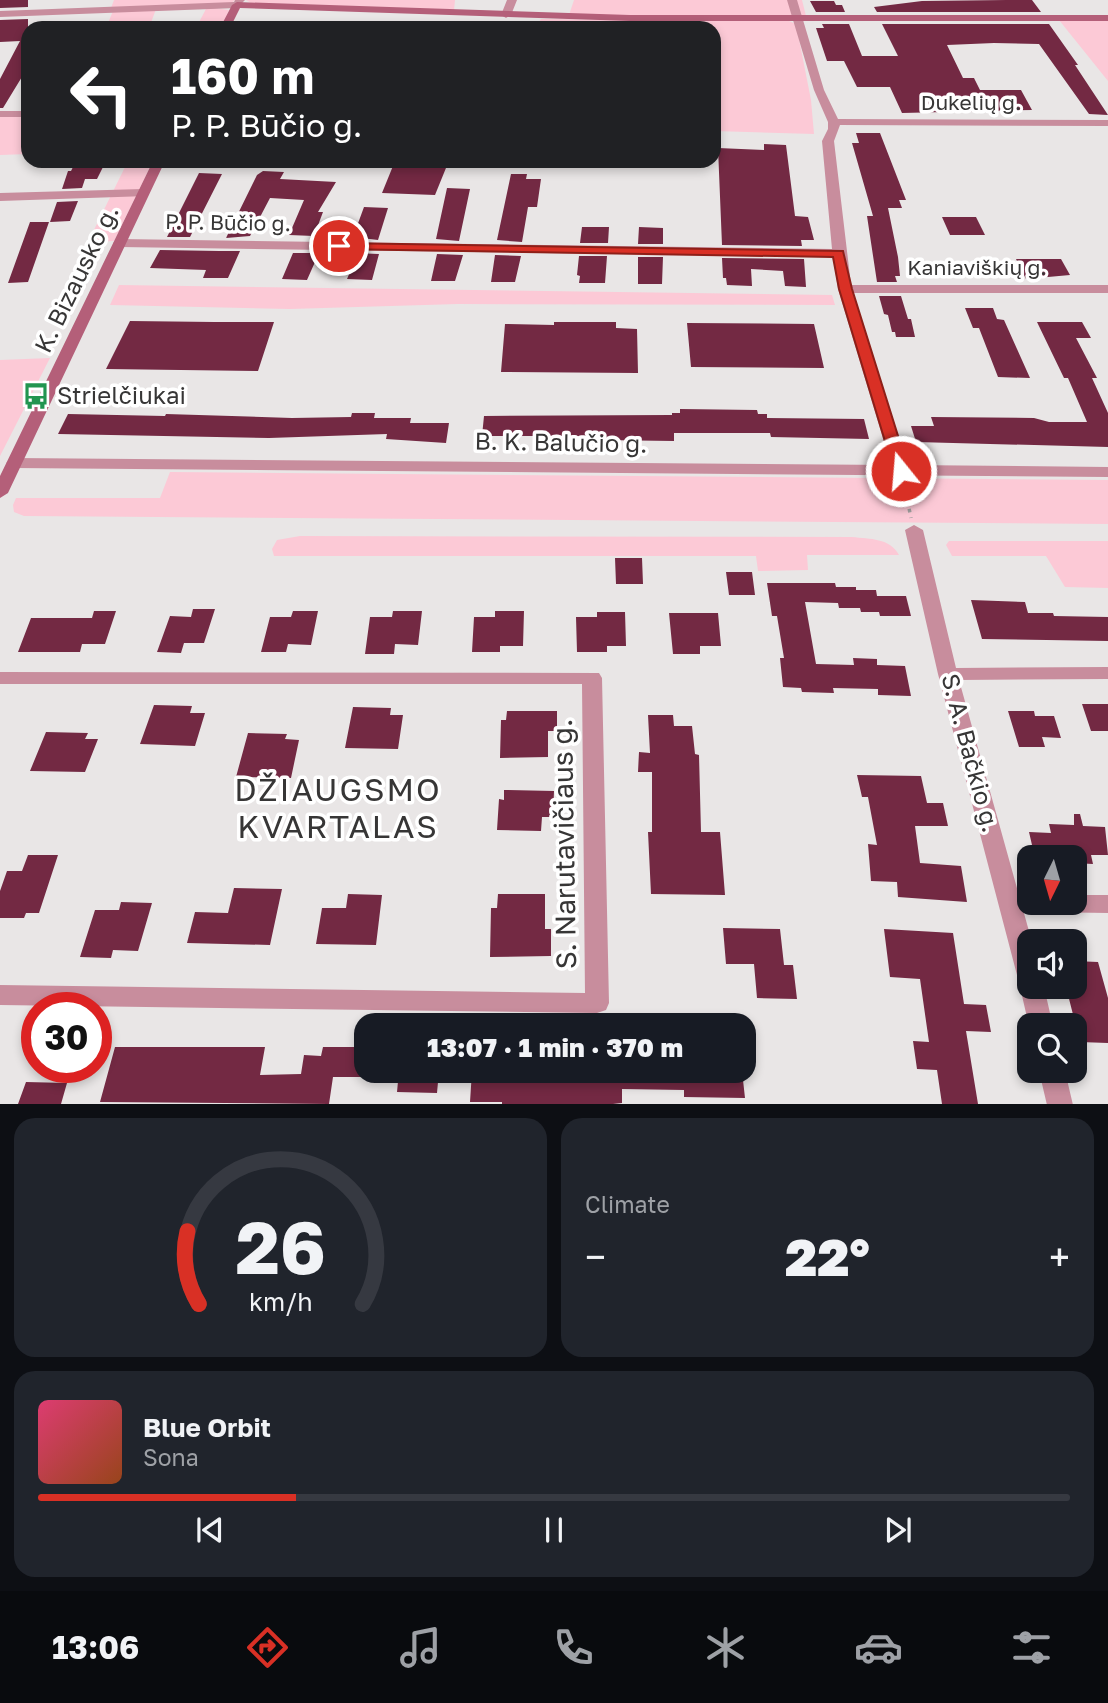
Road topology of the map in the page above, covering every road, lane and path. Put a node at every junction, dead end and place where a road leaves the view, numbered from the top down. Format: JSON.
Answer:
{"nodes":[{"id":1,"x":512,"y":0,"type":"edge"},
{"id":2,"x":792,"y":0,"type":"edge"},
{"id":3,"x":239,"y":3,"type":"edge"},
{"id":4,"x":0,"y":14,"type":"edge"},
{"id":5,"x":506,"y":15,"type":"junction"},
{"id":6,"x":799,"y":18,"type":"junction"},
{"id":7,"x":1108,"y":18,"type":"edge"},
{"id":8,"x":229,"y":21,"type":"edge"},
{"id":9,"x":0,"y":114,"type":"edge"},
{"id":10,"x":21,"y":114,"type":"edge"},
{"id":11,"x":834,"y":121,"type":"junction"},
{"id":12,"x":1108,"y":123,"type":"edge"},
{"id":13,"x":156,"y":168,"type":"edge"},
{"id":14,"x":143,"y":193,"type":"junction"},
{"id":15,"x":0,"y":197,"type":"edge"},
{"id":16,"x":120,"y":243,"type":"junction"},
{"id":17,"x":839,"y":253,"type":"junction"},
{"id":18,"x":845,"y":289,"type":"junction"},
{"id":19,"x":1108,"y":289,"type":"edge"},
{"id":20,"x":14,"y":463,"type":"junction"},
{"id":21,"x":901,"y":471,"type":"junction"},
{"id":22,"x":1108,"y":472,"type":"edge"},
{"id":23,"x":0,"y":493,"type":"edge"},
{"id":24,"x":914,"y":530,"type":"joint"},
{"id":25,"x":1108,"y":673,"type":"edge"},
{"id":26,"x":948,"y":674,"type":"junction"},
{"id":27,"x":0,"y":678,"type":"edge"},
{"id":28,"x":1017,"y":893,"type":"edge"},
{"id":29,"x":1087,"y":904,"type":"edge"},
{"id":30,"x":1108,"y":904,"type":"edge"},
{"id":31,"x":0,"y":995,"type":"edge"},
{"id":32,"x":1055,"y":1083,"type":"edge"},
{"id":33,"x":1060,"y":1104,"type":"edge"}],
"edges":[{"from":1,"to":5,"type":"street"},
{"from":2,"to":6,"type":"street"},
{"from":3,"to":4,"type":"street"},
{"from":3,"to":5,"type":"street"},
{"from":3,"to":8,"type":"street"},
{"from":5,"to":6,"type":"street"},
{"from":6,"to":7,"type":"street"},
{"from":6,"to":11,"type":"street"},
{"from":9,"to":10,"type":"street"},
{"from":11,"to":12,"type":"street","name":"Dukelių g."},
{"from":11,"to":17,"type":"street"},
{"from":13,"to":14,"type":"street","name":"K. Bizausko g."},
{"from":14,"to":15,"type":"street"},
{"from":14,"to":16,"type":"street","name":"K. Bizausko g."},
{"from":16,"to":17,"type":"street","name":"P. P. Būčio g."},
{"from":16,"to":20,"type":"street","name":"K. Bizausko g."},
{"from":17,"to":18,"type":"street"},
{"from":18,"to":19,"type":"street","name":"Kaniaviškių g."},
{"from":18,"to":21,"type":"street"},
{"from":20,"to":21,"type":"street","name":"B. K. Balučio g."},
{"from":20,"to":23,"type":"street","name":"K. Bizausko g."},
{"from":21,"to":22,"type":"street","name":"B. K. Balučio g."},
{"from":21,"to":24,"type":"path"},
{"from":24,"to":26,"type":"street","name":"S. A. Bačkio g."},
{"from":25,"to":26,"type":"street"},
{"from":26,"to":28,"type":"street","name":"S. A. Bačkio g."},
{"from":27,"to":31,"type":"street","name":"S. Narutavičiaus g."},
{"from":29,"to":30,"type":"street"},
{"from":32,"to":33,"type":"street"}]}
